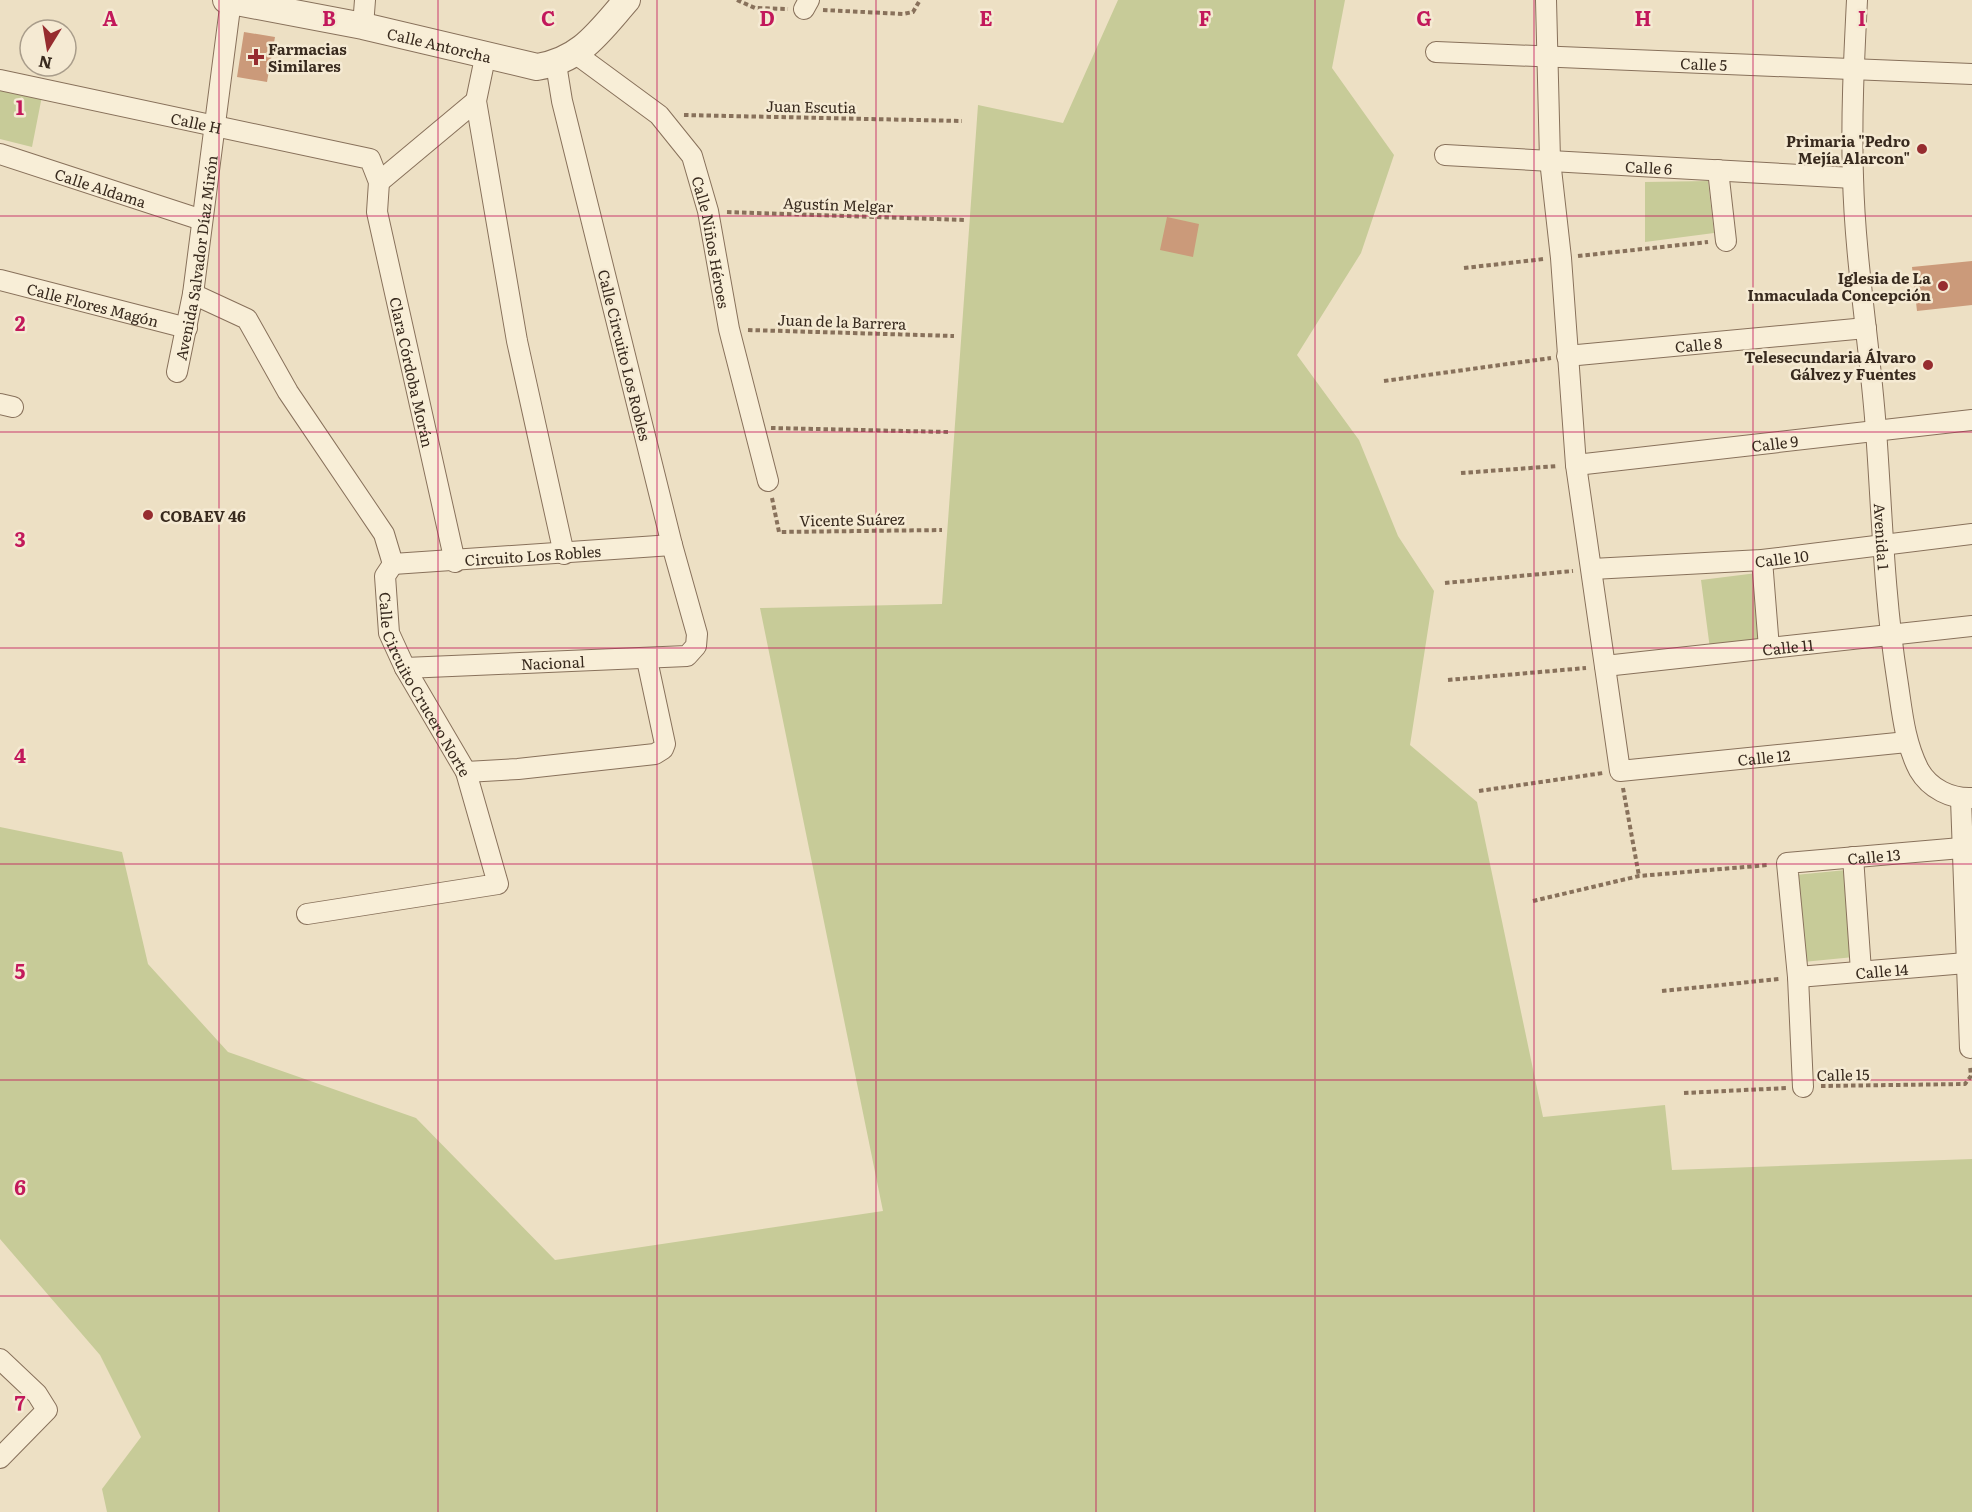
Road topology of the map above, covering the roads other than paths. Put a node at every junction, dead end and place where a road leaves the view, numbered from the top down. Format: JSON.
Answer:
{"nodes":[{"id":1,"x":229,"y":0,"type":"edge"},
{"id":2,"x":365,"y":0,"type":"edge"},
{"id":3,"x":627,"y":0,"type":"edge"},
{"id":4,"x":1546,"y":0,"type":"edge"},
{"id":5,"x":1857,"y":0,"type":"edge"},
{"id":6,"x":363,"y":26,"type":"junction"},
{"id":7,"x":1436,"y":52,"type":"dead end"},
{"id":8,"x":486,"y":53,"type":"junction"},
{"id":9,"x":1547,"y":57,"type":"junction"},
{"id":10,"x":566,"y":59,"type":"junction"},
{"id":11,"x":1853,"y":70,"type":"junction"},
{"id":12,"x":1972,"y":74,"type":"edge"},
{"id":13,"x":0,"y":80,"type":"edge"},
{"id":14,"x":476,"y":101,"type":"junction"},
{"id":15,"x":214,"y":127,"type":"junction"},
{"id":16,"x":0,"y":154,"type":"edge"},
{"id":17,"x":1445,"y":155,"type":"dead end"},
{"id":18,"x":1550,"y":160,"type":"junction"},
{"id":19,"x":1719,"y":170,"type":"junction"},
{"id":20,"x":1853,"y":178,"type":"junction"},
{"id":21,"x":379,"y":182,"type":"junction"},
{"id":22,"x":202,"y":220,"type":"junction"},
{"id":23,"x":1726,"y":241,"type":"road end"},
{"id":24,"x":0,"y":280,"type":"edge"},
{"id":25,"x":193,"y":294,"type":"junction"},
{"id":26,"x":187,"y":328,"type":"junction"},
{"id":27,"x":1866,"y":328,"type":"junction"},
{"id":28,"x":1567,"y":356,"type":"junction"},
{"id":29,"x":177,"y":372,"type":"dead end"},
{"id":30,"x":1972,"y":420,"type":"edge"},
{"id":31,"x":1876,"y":430,"type":"junction"},
{"id":32,"x":1576,"y":465,"type":"junction"},
{"id":33,"x":768,"y":481,"type":"road end"},
{"id":34,"x":1972,"y":534,"type":"edge"},
{"id":35,"x":672,"y":545,"type":"junction"},
{"id":36,"x":1882,"y":545,"type":"junction"},
{"id":37,"x":564,"y":554,"type":"junction"},
{"id":38,"x":1762,"y":560,"type":"junction"},
{"id":39,"x":455,"y":562,"type":"junction"},
{"id":40,"x":393,"y":564,"type":"junction"},
{"id":41,"x":1592,"y":569,"type":"junction"},
{"id":42,"x":1972,"y":626,"type":"edge"},
{"id":43,"x":1890,"y":635,"type":"junction"},
{"id":44,"x":696,"y":646,"type":"joint"},
{"id":45,"x":1769,"y":648,"type":"junction"},
{"id":46,"x":647,"y":660,"type":"junction"},
{"id":47,"x":1605,"y":666,"type":"junction"},
{"id":48,"x":405,"y":668,"type":"junction"},
{"id":49,"x":1907,"y":742,"type":"junction"},
{"id":50,"x":466,"y":772,"type":"junction"},
{"id":51,"x":1966,"y":799,"type":"edge"},
{"id":52,"x":1961,"y":848,"type":"junction"},
{"id":53,"x":1853,"y":857,"type":"junction"},
{"id":54,"x":307,"y":914,"type":"dead end"},
{"id":55,"x":1966,"y":963,"type":"junction"},
{"id":56,"x":1861,"y":971,"type":"junction"},
{"id":57,"x":1798,"y":977,"type":"junction"},
{"id":58,"x":1970,"y":1048,"type":"road end"},
{"id":59,"x":1803,"y":1087,"type":"road end"},
{"id":60,"x":0,"y":1359,"type":"edge"},
{"id":61,"x":0,"y":1458,"type":"edge"}],
"edges":[{"from":1,"to":6,"type":"street","name":"Calle Antorcha"},
{"from":1,"to":15,"type":"street","name":"Avenida Salvador Díaz Mirón"},
{"from":2,"to":6,"type":"street"},
{"from":3,"to":10,"type":"street"},
{"from":4,"to":9,"type":"street"},
{"from":5,"to":11,"type":"street","name":"Avenida 1"},
{"from":6,"to":8,"type":"street","name":"Calle Antorcha"},
{"from":7,"to":9,"type":"street","name":"Calle 5"},
{"from":8,"to":10,"type":"street","name":"Calle Antorcha"},
{"from":8,"to":14,"type":"street"},
{"from":9,"to":11,"type":"street","name":"Calle 5"},
{"from":9,"to":18,"type":"street"},
{"from":10,"to":33,"type":"street","name":"Calle Niños Héroes"},
{"from":10,"to":35,"type":"street","name":"Calle Circuito Los Robles"},
{"from":11,"to":12,"type":"street","name":"Calle 5"},
{"from":11,"to":20,"type":"street","name":"Avenida 1"},
{"from":13,"to":15,"type":"street","name":"Calle H"},
{"from":14,"to":21,"type":"street"},
{"from":14,"to":37,"type":"street"},
{"from":15,"to":21,"type":"street","name":"Calle H"},
{"from":15,"to":22,"type":"street","name":"Avenida Salvador Díaz Mirón"},
{"from":16,"to":22,"type":"street","name":"Calle Aldama"},
{"from":17,"to":18,"type":"street","name":"Calle 6"},
{"from":18,"to":19,"type":"street","name":"Calle 6"},
{"from":18,"to":28,"type":"street"},
{"from":19,"to":20,"type":"street","name":"Calle 6"},
{"from":19,"to":23,"type":"street"},
{"from":20,"to":27,"type":"street","name":"Avenida 1"},
{"from":21,"to":39,"type":"street","name":"Clara Córdoba Morán"},
{"from":22,"to":25,"type":"street","name":"Avenida Salvador Díaz Mirón"},
{"from":24,"to":26,"type":"street","name":"Calle Flores Magón"},
{"from":25,"to":26,"type":"street","name":"Avenida Salvador Díaz Mirón"},
{"from":25,"to":40,"type":"street","name":"Calle Circuito Crucero Norte"},
{"from":26,"to":29,"type":"street","name":"Avenida Salvador Díaz Mirón"},
{"from":27,"to":28,"type":"street","name":"Calle 8"},
{"from":27,"to":31,"type":"street","name":"Avenida 1"},
{"from":28,"to":32,"type":"street"},
{"from":30,"to":31,"type":"street","name":"Calle 9"},
{"from":31,"to":32,"type":"street","name":"Calle 9"},
{"from":31,"to":36,"type":"street","name":"Avenida 1"},
{"from":32,"to":41,"type":"street"},
{"from":34,"to":36,"type":"street","name":"Calle 10"},
{"from":35,"to":37,"type":"street","name":"Circuito Los Robles"},
{"from":35,"to":44,"type":"street","name":"Calle Circuito Los Robles"},
{"from":36,"to":38,"type":"street","name":"Calle 10"},
{"from":36,"to":43,"type":"street","name":"Avenida 1"},
{"from":37,"to":39,"type":"street","name":"Circuito Los Robles"},
{"from":38,"to":41,"type":"street","name":"Calle 10"},
{"from":38,"to":45,"type":"street"},
{"from":39,"to":40,"type":"street","name":"Circuito Los Robles"},
{"from":40,"to":48,"type":"street","name":"Calle Circuito Crucero Norte"},
{"from":41,"to":47,"type":"street"},
{"from":42,"to":43,"type":"street","name":"Calle 11"},
{"from":43,"to":45,"type":"street","name":"Calle 11"},
{"from":43,"to":49,"type":"street","name":"Avenida 1"},
{"from":44,"to":46,"type":"street","name":"Nacional"},
{"from":45,"to":47,"type":"street","name":"Calle 11"},
{"from":46,"to":48,"type":"street","name":"Nacional"},
{"from":46,"to":50,"type":"street","name":"Calle Circuito Crucero Norte"},
{"from":47,"to":49,"type":"street","name":"Calle 12"},
{"from":48,"to":50,"type":"street","name":"Calle Circuito Crucero Norte"},
{"from":49,"to":51,"type":"street","name":"Avenida 1"},
{"from":50,"to":54,"type":"street"},
{"from":51,"to":52,"type":"street","name":"Avenida 1"},
{"from":52,"to":53,"type":"street","name":"Calle 13"},
{"from":52,"to":55,"type":"street","name":"Avenida 1"},
{"from":53,"to":56,"type":"street"},
{"from":53,"to":57,"type":"street","name":"Calle 13"},
{"from":55,"to":56,"type":"street","name":"Calle 14"},
{"from":55,"to":58,"type":"street","name":"Avenida 1"},
{"from":56,"to":57,"type":"street","name":"Calle 14"},
{"from":57,"to":59,"type":"street"},
{"from":60,"to":61,"type":"street"}]}
